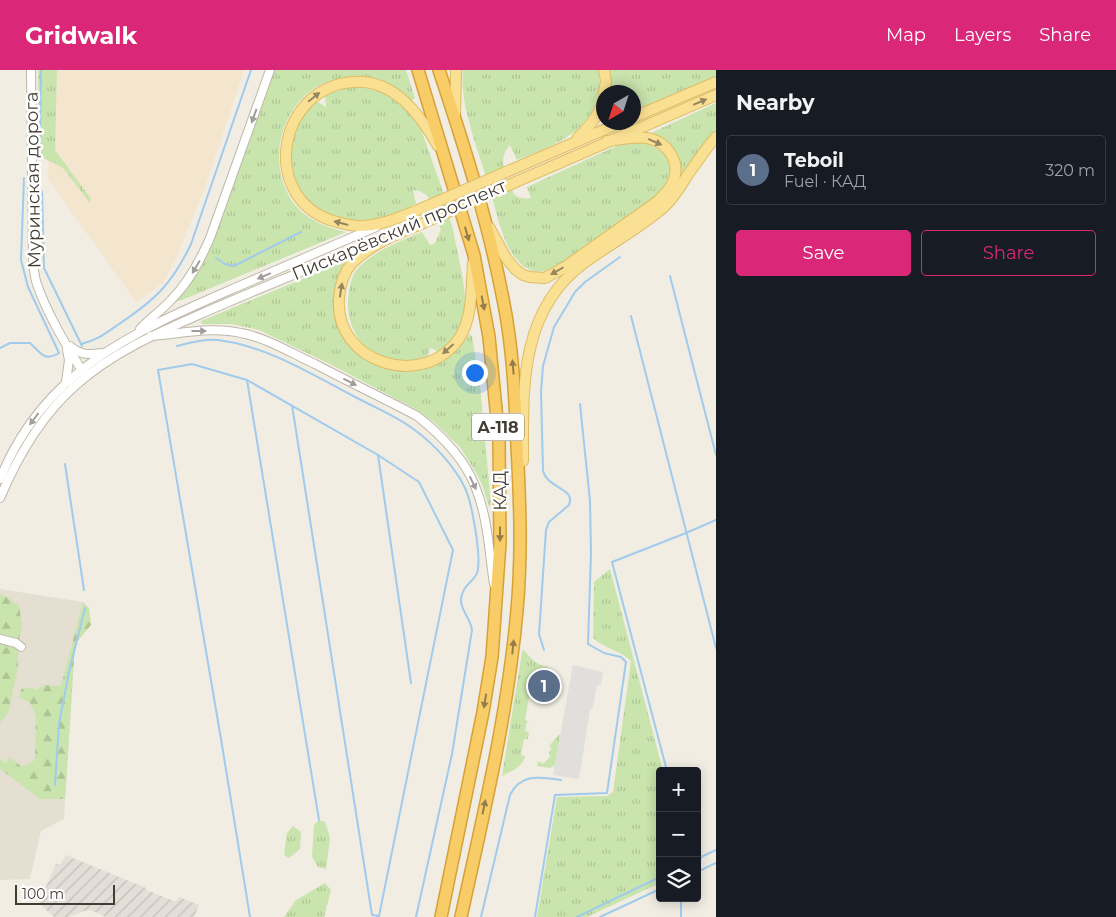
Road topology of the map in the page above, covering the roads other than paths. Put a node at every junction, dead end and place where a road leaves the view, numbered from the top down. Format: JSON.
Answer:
{"nodes":[{"id":1,"x":31,"y":70,"type":"edge"},
{"id":2,"x":270,"y":70,"type":"edge"},
{"id":3,"x":418,"y":70,"type":"edge"},
{"id":4,"x":439,"y":70,"type":"edge"},
{"id":5,"x":456,"y":70,"type":"edge"},
{"id":6,"x":604,"y":70,"type":"edge"},
{"id":7,"x":716,"y":82,"type":"edge"},
{"id":8,"x":605,"y":85,"type":"edge"},
{"id":9,"x":716,"y":95,"type":"edge"},
{"id":10,"x":641,"y":114,"type":"edge"},
{"id":11,"x":596,"y":117,"type":"edge"},
{"id":12,"x":456,"y":120,"type":"junction"},
{"id":13,"x":604,"y":130,"type":"edge"},
{"id":14,"x":716,"y":137,"type":"edge"},
{"id":15,"x":607,"y":142,"type":"junction"},
{"id":16,"x":556,"y":151,"type":"junction"},
{"id":17,"x":442,"y":154,"type":"junction"},
{"id":18,"x":389,"y":221,"type":"junction"},
{"id":19,"x":486,"y":221,"type":"junction"},
{"id":20,"x":382,"y":241,"type":"junction"},
{"id":21,"x":474,"y":255,"type":"junction"},
{"id":22,"x":134,"y":335,"type":"junction"},
{"id":23,"x":151,"y":336,"type":"junction"},
{"id":24,"x":66,"y":342,"type":"junction"},
{"id":25,"x":105,"y":352,"type":"junction"},
{"id":26,"x":81,"y":369,"type":"junction"},
{"id":27,"x":87,"y":376,"type":"junction"},
{"id":28,"x":66,"y":382,"type":"junction"},
{"id":29,"x":0,"y":479,"type":"edge"},
{"id":30,"x":0,"y":498,"type":"edge"},
{"id":31,"x":520,"y":503,"type":"junction"},
{"id":32,"x":496,"y":600,"type":"junction"},
{"id":33,"x":0,"y":639,"type":"edge"},
{"id":34,"x":21,"y":647,"type":"dead end"},
{"id":35,"x":441,"y":917,"type":"edge"},
{"id":36,"x":461,"y":917,"type":"edge"}],
"edges":[{"from":1,"to":24,"type":"street","name":"Муринская дорога"},
{"from":2,"to":22,"type":"street","one_way":true},
{"from":3,"to":17,"type":"highway","name":"КАД","number":"А-118"},
{"from":4,"to":12,"type":"highway","name":"КАД","number":"А-118"},
{"from":5,"to":12,"type":"main road"},
{"from":6,"to":8,"type":"main road"},
{"from":7,"to":10,"type":"main road"},
{"from":15,"to":9,"type":"main road","name":"Пискарёвский проспект","one_way":true},
{"from":11,"to":16,"type":"main road"},
{"from":12,"to":19,"type":"highway","name":"КАД","number":"А-118"},
{"from":13,"to":16,"type":"main road","name":"Пискарёвский проспект"},
{"from":14,"to":31,"type":"main road"},
{"from":15,"to":19,"type":"main road","one_way":true},
{"from":15,"to":20,"type":"main road","name":"Пискарёвский проспект","bridge":true},
{"from":16,"to":18,"type":"main road","name":"Пискарёвский проспект","bridge":true},
{"from":18,"to":17,"type":"main road","one_way":true},
{"from":17,"to":21,"type":"highway","name":"КАД","number":"А-118","one_way":true},
{"from":18,"to":22,"type":"street","name":"Пискарёвский проспект","one_way":true},
{"from":31,"to":19,"type":"highway","name":"КАД","number":"А-118","one_way":true},
{"from":21,"to":20,"type":"main road","one_way":true},
{"from":20,"to":23,"type":"street","name":"Пискарёвский проспект"},
{"from":21,"to":32,"type":"highway","name":"КАД","number":"А-118","one_way":true},
{"from":22,"to":25,"type":"street","name":"Пискарёвский проспект"},
{"from":23,"to":27,"type":"street","name":"Пискарёвский проспект"},
{"from":23,"to":32,"type":"street","one_way":true},
{"from":24,"to":25,"type":"street"},
{"from":24,"to":26,"type":"street","name":"Муринская дорога"},
{"from":24,"to":28,"type":"street"},
{"from":25,"to":26,"type":"street","name":"Пискарёвский проспект"},
{"from":26,"to":27,"type":"street","name":"Муринская дорога"},
{"from":26,"to":28,"type":"street"},
{"from":27,"to":30,"type":"street"},
{"from":28,"to":29,"type":"street","one_way":true},
{"from":36,"to":31,"type":"highway","name":"КАД","number":"А-118","one_way":true},
{"from":32,"to":35,"type":"highway","name":"КАД","number":"А-118","one_way":true},
{"from":33,"to":34,"type":"street"}]}
